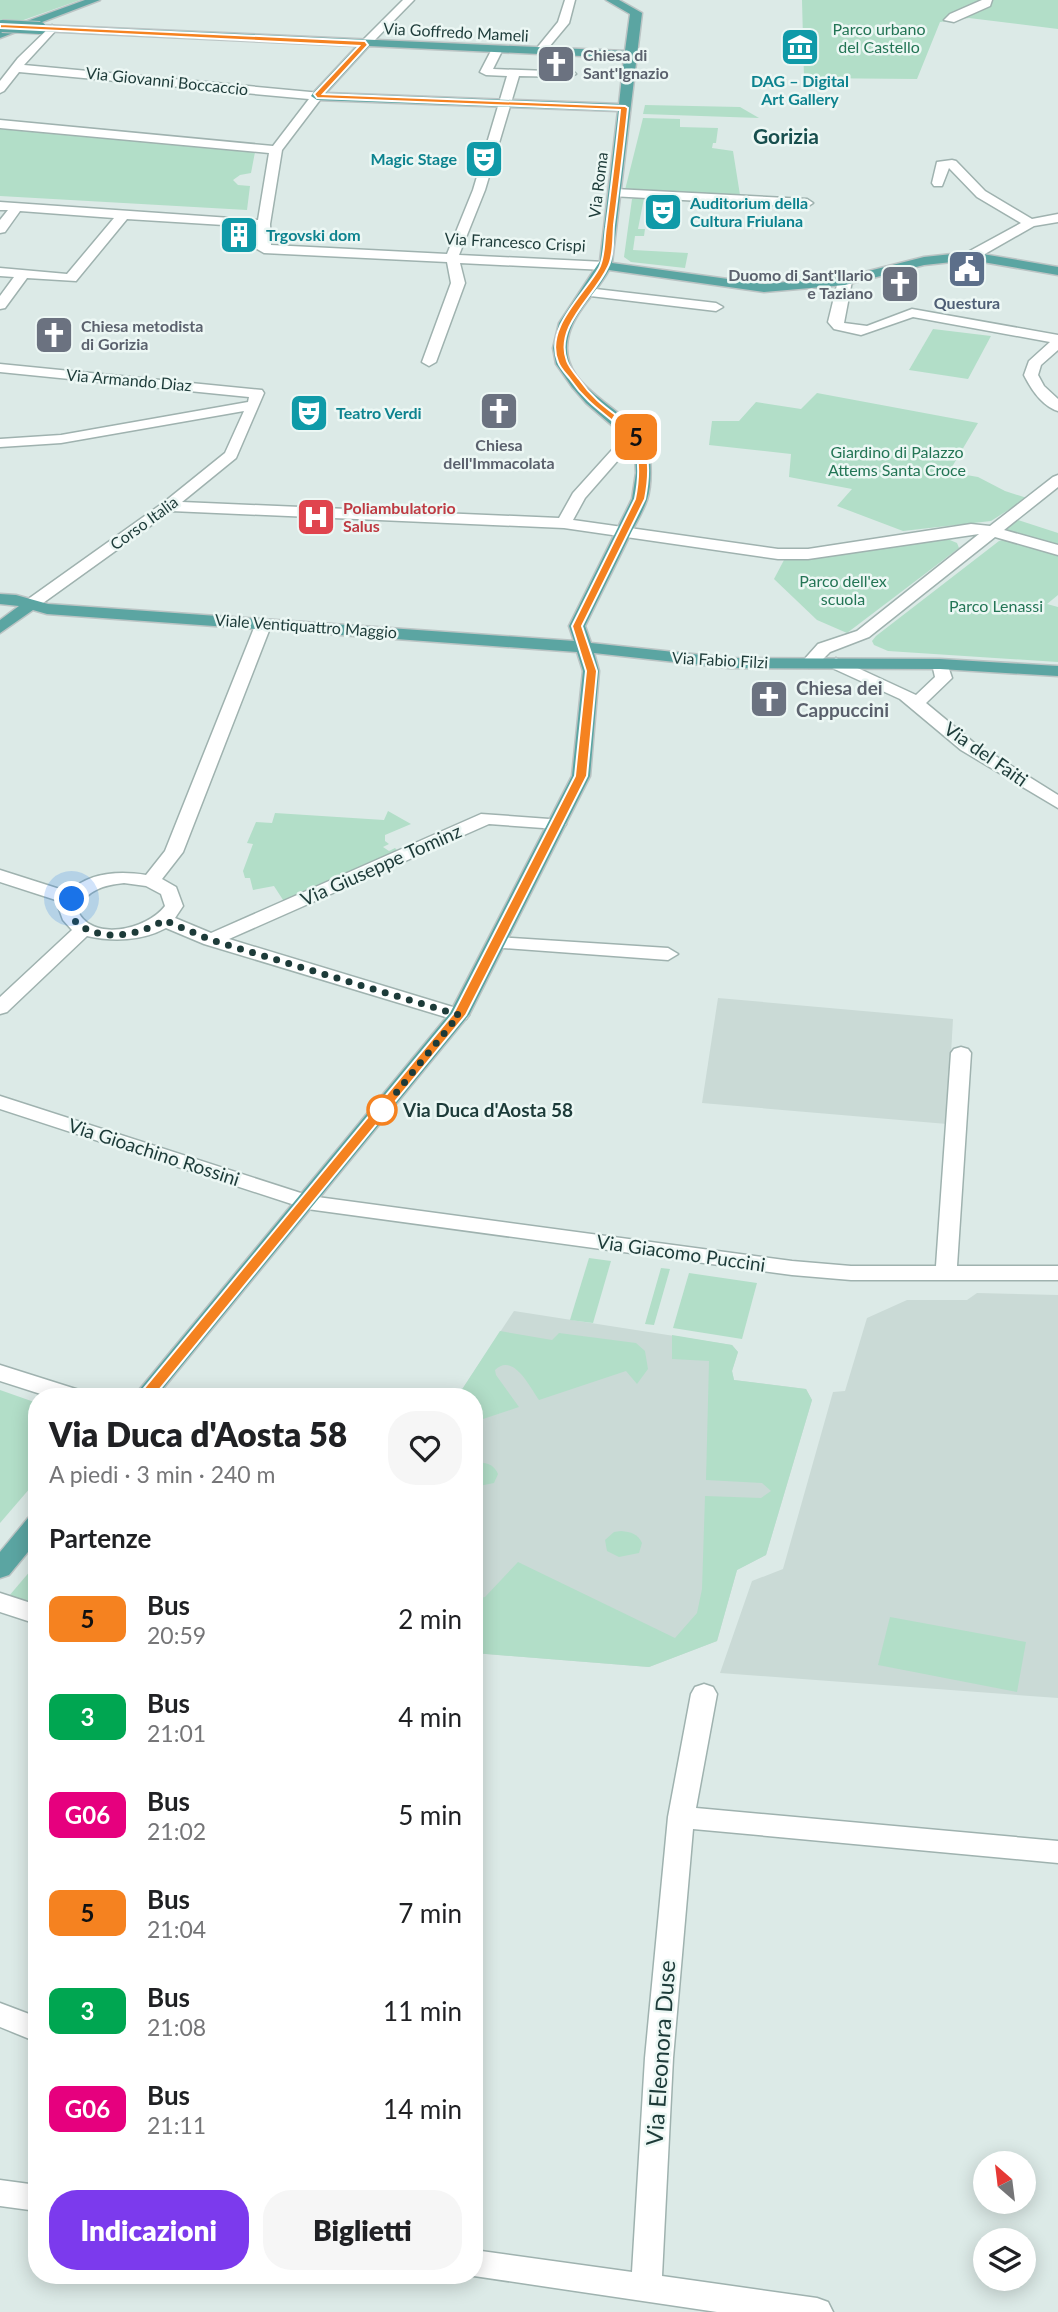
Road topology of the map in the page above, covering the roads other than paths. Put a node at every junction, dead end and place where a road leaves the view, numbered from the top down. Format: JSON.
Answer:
{"nodes":[{"id":1,"x":95,"y":0,"type":"edge"},
{"id":2,"x":410,"y":0,"type":"edge"},
{"id":3,"x":570,"y":0,"type":"edge"},
{"id":4,"x":611,"y":0,"type":"edge"},
{"id":5,"x":987,"y":0,"type":"edge"},
{"id":6,"x":950,"y":20,"type":"dead end"},
{"id":7,"x":46,"y":28,"type":"junction"},
{"id":8,"x":1,"y":29,"type":"edge"},
{"id":9,"x":365,"y":44,"type":"junction"},
{"id":10,"x":497,"y":49,"type":"junction"},
{"id":11,"x":540,"y":51,"type":"junction"},
{"id":12,"x":630,"y":55,"type":"junction"},
{"id":13,"x":16,"y":68,"type":"junction"},
{"id":14,"x":514,"y":73,"type":"junction"},
{"id":15,"x":570,"y":74,"type":"dead end"},
{"id":16,"x":0,"y":89,"type":"edge"},
{"id":17,"x":317,"y":96,"type":"junction"},
{"id":18,"x":505,"y":103,"type":"junction"},
{"id":19,"x":625,"y":108,"type":"junction"},
{"id":20,"x":0,"y":124,"type":"edge"},
{"id":21,"x":276,"y":150,"type":"junction"},
{"id":22,"x":938,"y":183,"type":"dead end"},
{"id":23,"x":615,"y":193,"type":"junction"},
{"id":24,"x":807,"y":203,"type":"dead end"},
{"id":25,"x":0,"y":206,"type":"edge"},
{"id":26,"x":16,"y":208,"type":"junction"},
{"id":27,"x":123,"y":215,"type":"junction"},
{"id":28,"x":1058,"y":218,"type":"edge"},
{"id":29,"x":1030,"y":223,"type":"junction"},
{"id":30,"x":264,"y":224,"type":"junction"},
{"id":31,"x":0,"y":229,"type":"edge"},
{"id":32,"x":971,"y":256,"type":"junction"},
{"id":33,"x":452,"y":257,"type":"junction"},
{"id":34,"x":605,"y":266,"type":"junction"},
{"id":35,"x":1058,"y":271,"type":"edge"},
{"id":36,"x":0,"y":272,"type":"edge"},
{"id":37,"x":23,"y":274,"type":"junction"},
{"id":38,"x":845,"y":281,"type":"junction"},
{"id":39,"x":587,"y":292,"type":"junction"},
{"id":40,"x":0,"y":305,"type":"edge"},
{"id":41,"x":716,"y":307,"type":"dead end"},
{"id":42,"x":1058,"y":341,"type":"edge"},
{"id":43,"x":429,"y":362,"type":"dead end"},
{"id":44,"x":0,"y":368,"type":"edge"},
{"id":45,"x":256,"y":399,"type":"junction"},
{"id":46,"x":1058,"y":407,"type":"edge"},
{"id":47,"x":634,"y":434,"type":"junction"},
{"id":48,"x":0,"y":443,"type":"edge"},
{"id":49,"x":1058,"y":480,"type":"edge"},
{"id":50,"x":168,"y":506,"type":"junction"},
{"id":51,"x":564,"y":523,"type":"junction"},
{"id":52,"x":991,"y":531,"type":"junction"},
{"id":53,"x":623,"y":532,"type":"junction"},
{"id":54,"x":1058,"y":551,"type":"edge"},
{"id":55,"x":0,"y":599,"type":"edge"},
{"id":56,"x":30,"y":605,"type":"junction"},
{"id":57,"x":264,"y":623,"type":"junction"},
{"id":58,"x":0,"y":628,"type":"edge"},
{"id":59,"x":863,"y":634,"type":"junction"},
{"id":60,"x":583,"y":647,"type":"junction"},
{"id":61,"x":809,"y":663,"type":"junction"},
{"id":62,"x":836,"y":663,"type":"junction"},
{"id":63,"x":859,"y":663,"type":"junction"},
{"id":64,"x":883,"y":663,"type":"junction"},
{"id":65,"x":940,"y":664,"type":"junction"},
{"id":66,"x":1058,"y":671,"type":"edge"},
{"id":67,"x":911,"y":699,"type":"junction"},
{"id":68,"x":1058,"y":803,"type":"edge"},
{"id":69,"x":556,"y":824,"type":"junction"},
{"id":70,"x":0,"y":876,"type":"edge"},
{"id":71,"x":151,"y":881,"type":"junction"},
{"id":72,"x":72,"y":899,"type":"junction"},
{"id":73,"x":164,"y":920,"type":"junction"},
{"id":74,"x":84,"y":929,"type":"junction"},
{"id":75,"x":211,"y":940,"type":"junction"},
{"id":76,"x":497,"y":943,"type":"junction"},
{"id":77,"x":668,"y":954,"type":"dead end"},
{"id":78,"x":0,"y":1008,"type":"edge"},
{"id":79,"x":459,"y":1015,"type":"junction"},
{"id":80,"x":961,"y":1053,"type":"dead end"},
{"id":81,"x":0,"y":1102,"type":"edge"},
{"id":82,"x":307,"y":1202,"type":"junction"},
{"id":83,"x":946,"y":1273,"type":"junction"},
{"id":84,"x":1058,"y":1273,"type":"edge"},
{"id":85,"x":0,"y":1373,"type":"edge"},
{"id":86,"x":46,"y":1388,"type":"edge"},
{"id":87,"x":152,"y":1388,"type":"edge"},
{"id":88,"x":28,"y":1535,"type":"edge"},
{"id":89,"x":0,"y":1569,"type":"edge"},
{"id":90,"x":0,"y":1602,"type":"edge"},
{"id":91,"x":28,"y":1612,"type":"edge"},
{"id":92,"x":704,"y":1694,"type":"dead end"},
{"id":93,"x":681,"y":1817,"type":"junction"},
{"id":94,"x":1058,"y":1852,"type":"edge"},
{"id":95,"x":0,"y":2015,"type":"edge"},
{"id":96,"x":28,"y":2026,"type":"edge"},
{"id":97,"x":0,"y":2193,"type":"edge"},
{"id":98,"x":28,"y":2197,"type":"edge"},
{"id":99,"x":483,"y":2264,"type":"edge"},
{"id":100,"x":646,"y":2289,"type":"junction"},
{"id":101,"x":817,"y":2312,"type":"edge"}],
"edges":[{"from":1,"to":8,"type":"main road"},
{"from":2,"to":9,"type":"street"},
{"from":3,"to":11,"type":"street"},
{"from":4,"to":12,"type":"main road","name":"Via Roma"},
{"from":5,"to":6,"type":"street"},
{"from":7,"to":8,"type":"main road","name":"Via Goffredo Mameli","bridge":true},
{"from":7,"to":9,"type":"main road","name":"Via Goffredo Mameli"},
{"from":7,"to":13,"type":"street"},
{"from":9,"to":10,"type":"main road","name":"Via Goffredo Mameli"},
{"from":9,"to":17,"type":"main road"},
{"from":10,"to":11,"type":"main road","name":"Via Goffredo Mameli"},
{"from":10,"to":14,"type":"street"},
{"from":11,"to":12,"type":"main road","name":"Via Goffredo Mameli"},
{"from":12,"to":19,"type":"main road","name":"Via Roma"},
{"from":13,"to":16,"type":"street"},
{"from":13,"to":17,"type":"street","name":"Via Giovanni Boccaccio"},
{"from":14,"to":15,"type":"street"},
{"from":14,"to":18,"type":"street"},
{"from":17,"to":18,"type":"main road"},
{"from":17,"to":21,"type":"street"},
{"from":18,"to":19,"type":"main road"},
{"from":18,"to":33,"type":"street"},
{"from":19,"to":23,"type":"main road","name":"Via Roma"},
{"from":20,"to":21,"type":"street"},
{"from":21,"to":30,"type":"street"},
{"from":22,"to":29,"type":"street"},
{"from":23,"to":24,"type":"street"},
{"from":23,"to":34,"type":"main road","name":"Via Roma"},
{"from":25,"to":26,"type":"street"},
{"from":26,"to":27,"type":"street"},
{"from":26,"to":31,"type":"street"},
{"from":27,"to":30,"type":"street"},
{"from":27,"to":37,"type":"street"},
{"from":28,"to":29,"type":"street"},
{"from":29,"to":32,"type":"street"},
{"from":30,"to":33,"type":"street","name":"Via Francesco Crispi"},
{"from":32,"to":35,"type":"main road","name":"Via Francesco Crispi"},
{"from":32,"to":38,"type":"main road","name":"Via Francesco Crispi"},
{"from":33,"to":34,"type":"street","name":"Via Francesco Crispi"},
{"from":33,"to":43,"type":"street"},
{"from":34,"to":38,"type":"main road","name":"Via Francesco Crispi"},
{"from":34,"to":39,"type":"main road"},
{"from":36,"to":37,"type":"street"},
{"from":37,"to":40,"type":"street"},
{"from":38,"to":42,"type":"street"},
{"from":39,"to":41,"type":"street"},
{"from":39,"to":47,"type":"main road"},
{"from":42,"to":46,"type":"street"},
{"from":44,"to":45,"type":"street","name":"Via Armando Diaz"},
{"from":45,"to":48,"type":"street"},
{"from":45,"to":50,"type":"street","name":"Corso Italia"},
{"from":47,"to":51,"type":"street"},
{"from":47,"to":53,"type":"main road"},
{"from":49,"to":52,"type":"street"},
{"from":50,"to":51,"type":"street"},
{"from":50,"to":56,"type":"street","name":"Corso Italia"},
{"from":51,"to":53,"type":"street"},
{"from":52,"to":53,"type":"street"},
{"from":52,"to":54,"type":"street"},
{"from":52,"to":59,"type":"street"},
{"from":53,"to":60,"type":"main road"},
{"from":55,"to":56,"type":"main road","name":"Viale Ventiquattro Maggio"},
{"from":56,"to":57,"type":"main road","name":"Viale Ventiquattro Maggio"},
{"from":56,"to":58,"type":"main road","name":"Corso Italia"},
{"from":57,"to":60,"type":"main road","name":"Viale Ventiquattro Maggio"},
{"from":57,"to":71,"type":"street"},
{"from":59,"to":61,"type":"street"},
{"from":59,"to":63,"type":"street"},
{"from":60,"to":61,"type":"main road","name":"Via Fabio Filzi"},
{"from":60,"to":69,"type":"main road"},
{"from":61,"to":62,"type":"main road","name":"Via Fabio Filzi"},
{"from":62,"to":63,"type":"main road","name":"Via Fabio Filzi"},
{"from":62,"to":67,"type":"street"},
{"from":63,"to":64,"type":"main road","name":"Via Fabio Filzi"},
{"from":64,"to":65,"type":"main road","name":"Via Fabio Filzi"},
{"from":64,"to":67,"type":"street"},
{"from":65,"to":66,"type":"main road","name":"Via Fabio Filzi"},
{"from":65,"to":67,"type":"street"},
{"from":67,"to":68,"type":"street","name":"Via del Faiti"},
{"from":69,"to":75,"type":"street","name":"Via Giuseppe Tominz"},
{"from":69,"to":76,"type":"main road"},
{"from":70,"to":72,"type":"street"},
{"from":71,"to":72,"type":"street"},
{"from":71,"to":73,"type":"street"},
{"from":72,"to":74,"type":"street"},
{"from":73,"to":74,"type":"street"},
{"from":73,"to":75,"type":"street"},
{"from":74,"to":78,"type":"street"},
{"from":75,"to":79,"type":"street"},
{"from":76,"to":77,"type":"street"},
{"from":76,"to":79,"type":"main road"},
{"from":79,"to":82,"type":"main road"},
{"from":80,"to":83,"type":"street"},
{"from":81,"to":82,"type":"street","name":"Via Gioachino Rossini"},
{"from":82,"to":83,"type":"street","name":"Via Giacomo Puccini"},
{"from":82,"to":87,"type":"main road"},
{"from":83,"to":84,"type":"street","name":"Via Giacomo Puccini"},
{"from":85,"to":86,"type":"street"},
{"from":88,"to":89,"type":"main road"},
{"from":90,"to":91,"type":"street"},
{"from":92,"to":93,"type":"street","name":"Via Eleonora Duse"},
{"from":93,"to":94,"type":"street"},
{"from":93,"to":100,"type":"street","name":"Via Eleonora Duse"},
{"from":95,"to":96,"type":"street"},
{"from":97,"to":98,"type":"street"},
{"from":99,"to":100,"type":"street"},
{"from":100,"to":101,"type":"street"}]}
